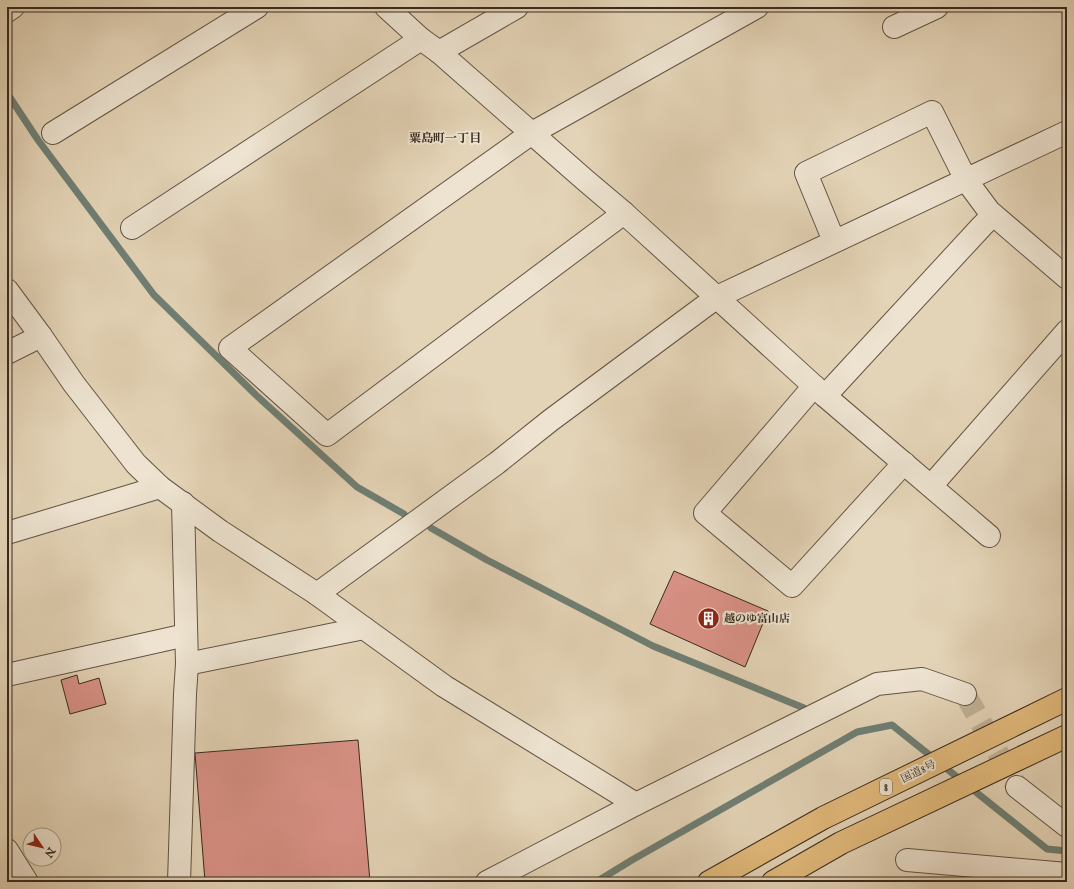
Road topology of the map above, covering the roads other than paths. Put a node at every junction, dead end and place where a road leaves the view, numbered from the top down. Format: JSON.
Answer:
{"nodes":[{"id":1,"x":13,"y":7,"type":"edge"},
{"id":2,"x":257,"y":7,"type":"edge"},
{"id":3,"x":386,"y":7,"type":"edge"},
{"id":4,"x":517,"y":7,"type":"edge"},
{"id":5,"x":757,"y":7,"type":"edge"},
{"id":6,"x":937,"y":7,"type":"edge"},
{"id":7,"x":7,"y":11,"type":"edge"},
{"id":8,"x":894,"y":26,"type":"dead end"},
{"id":9,"x":421,"y":39,"type":"junction"},
{"id":10,"x":440,"y":52,"type":"junction"},
{"id":11,"x":1067,"y":132,"type":"edge"},
{"id":12,"x":53,"y":133,"type":"dead end"},
{"id":13,"x":532,"y":133,"type":"junction"},
{"id":14,"x":966,"y":180,"type":"junction"},
{"id":15,"x":624,"y":213,"type":"junction"},
{"id":16,"x":993,"y":215,"type":"junction"},
{"id":17,"x":132,"y":228,"type":"dead end"},
{"id":18,"x":834,"y":241,"type":"junction"},
{"id":19,"x":1067,"y":278,"type":"edge"},
{"id":20,"x":7,"y":290,"type":"edge"},
{"id":21,"x":717,"y":297,"type":"junction"},
{"id":22,"x":1067,"y":331,"type":"edge"},
{"id":23,"x":41,"y":336,"type":"junction"},
{"id":24,"x":7,"y":353,"type":"edge"},
{"id":25,"x":820,"y":391,"type":"junction"},
{"id":26,"x":904,"y":463,"type":"junction"},
{"id":27,"x":932,"y":486,"type":"junction"},
{"id":28,"x":160,"y":487,"type":"junction"},
{"id":29,"x":183,"y":503,"type":"junction"},
{"id":30,"x":7,"y":533,"type":"edge"},
{"id":31,"x":989,"y":536,"type":"dead end"},
{"id":32,"x":317,"y":594,"type":"junction"},
{"id":33,"x":364,"y":628,"type":"junction"},
{"id":34,"x":186,"y":635,"type":"junction"},
{"id":35,"x":187,"y":664,"type":"junction"},
{"id":36,"x":7,"y":675,"type":"edge"},
{"id":37,"x":964,"y":694,"type":"tunnel mouth"},
{"id":38,"x":1067,"y":699,"type":"edge"},
{"id":39,"x":1067,"y":736,"type":"edge"},
{"id":40,"x":1017,"y":787,"type":"tunnel mouth"},
{"id":41,"x":636,"y":804,"type":"junction"},
{"id":42,"x":1067,"y":826,"type":"edge"},
{"id":43,"x":7,"y":850,"type":"edge"},
{"id":44,"x":908,"y":860,"type":"dead end"},
{"id":45,"x":1067,"y":874,"type":"edge"},
{"id":46,"x":27,"y":882,"type":"edge"},
{"id":47,"x":179,"y":882,"type":"edge"},
{"id":48,"x":487,"y":882,"type":"edge"},
{"id":49,"x":709,"y":882,"type":"edge"},
{"id":50,"x":773,"y":882,"type":"edge"}],
"edges":[{"from":1,"to":7,"type":"street"},
{"from":2,"to":12,"type":"street"},
{"from":3,"to":9,"type":"street"},
{"from":4,"to":10,"type":"street"},
{"from":5,"to":13,"type":"street"},
{"from":6,"to":8,"type":"street"},
{"from":9,"to":10,"type":"street"},
{"from":9,"to":17,"type":"street"},
{"from":10,"to":13,"type":"street"},
{"from":11,"to":14,"type":"street"},
{"from":13,"to":15,"type":"street"},
{"from":13,"to":15,"type":"street"},
{"from":14,"to":16,"type":"street"},
{"from":14,"to":18,"type":"street"},
{"from":14,"to":18,"type":"street"},
{"from":15,"to":21,"type":"street"},
{"from":16,"to":19,"type":"street"},
{"from":16,"to":25,"type":"street"},
{"from":18,"to":21,"type":"street"},
{"from":20,"to":23,"type":"street"},
{"from":21,"to":25,"type":"street"},
{"from":21,"to":32,"type":"street"},
{"from":22,"to":27,"type":"street"},
{"from":23,"to":24,"type":"street"},
{"from":23,"to":28,"type":"street"},
{"from":25,"to":26,"type":"street"},
{"from":25,"to":26,"type":"street"},
{"from":26,"to":27,"type":"street"},
{"from":27,"to":31,"type":"street"},
{"from":28,"to":29,"type":"street"},
{"from":28,"to":30,"type":"street"},
{"from":29,"to":32,"type":"street"},
{"from":29,"to":34,"type":"street"},
{"from":32,"to":33,"type":"street"},
{"from":33,"to":35,"type":"street"},
{"from":33,"to":41,"type":"street"},
{"from":34,"to":35,"type":"street"},
{"from":34,"to":36,"type":"street"},
{"from":35,"to":47,"type":"street"},
{"from":37,"to":41,"type":"street"},
{"from":38,"to":49,"type":"highway","name":"国道8号","number":"8"},
{"from":39,"to":50,"type":"highway"},
{"from":40,"to":42,"type":"street"},
{"from":41,"to":48,"type":"street"},
{"from":43,"to":46,"type":"street"},
{"from":44,"to":45,"type":"street"}]}
